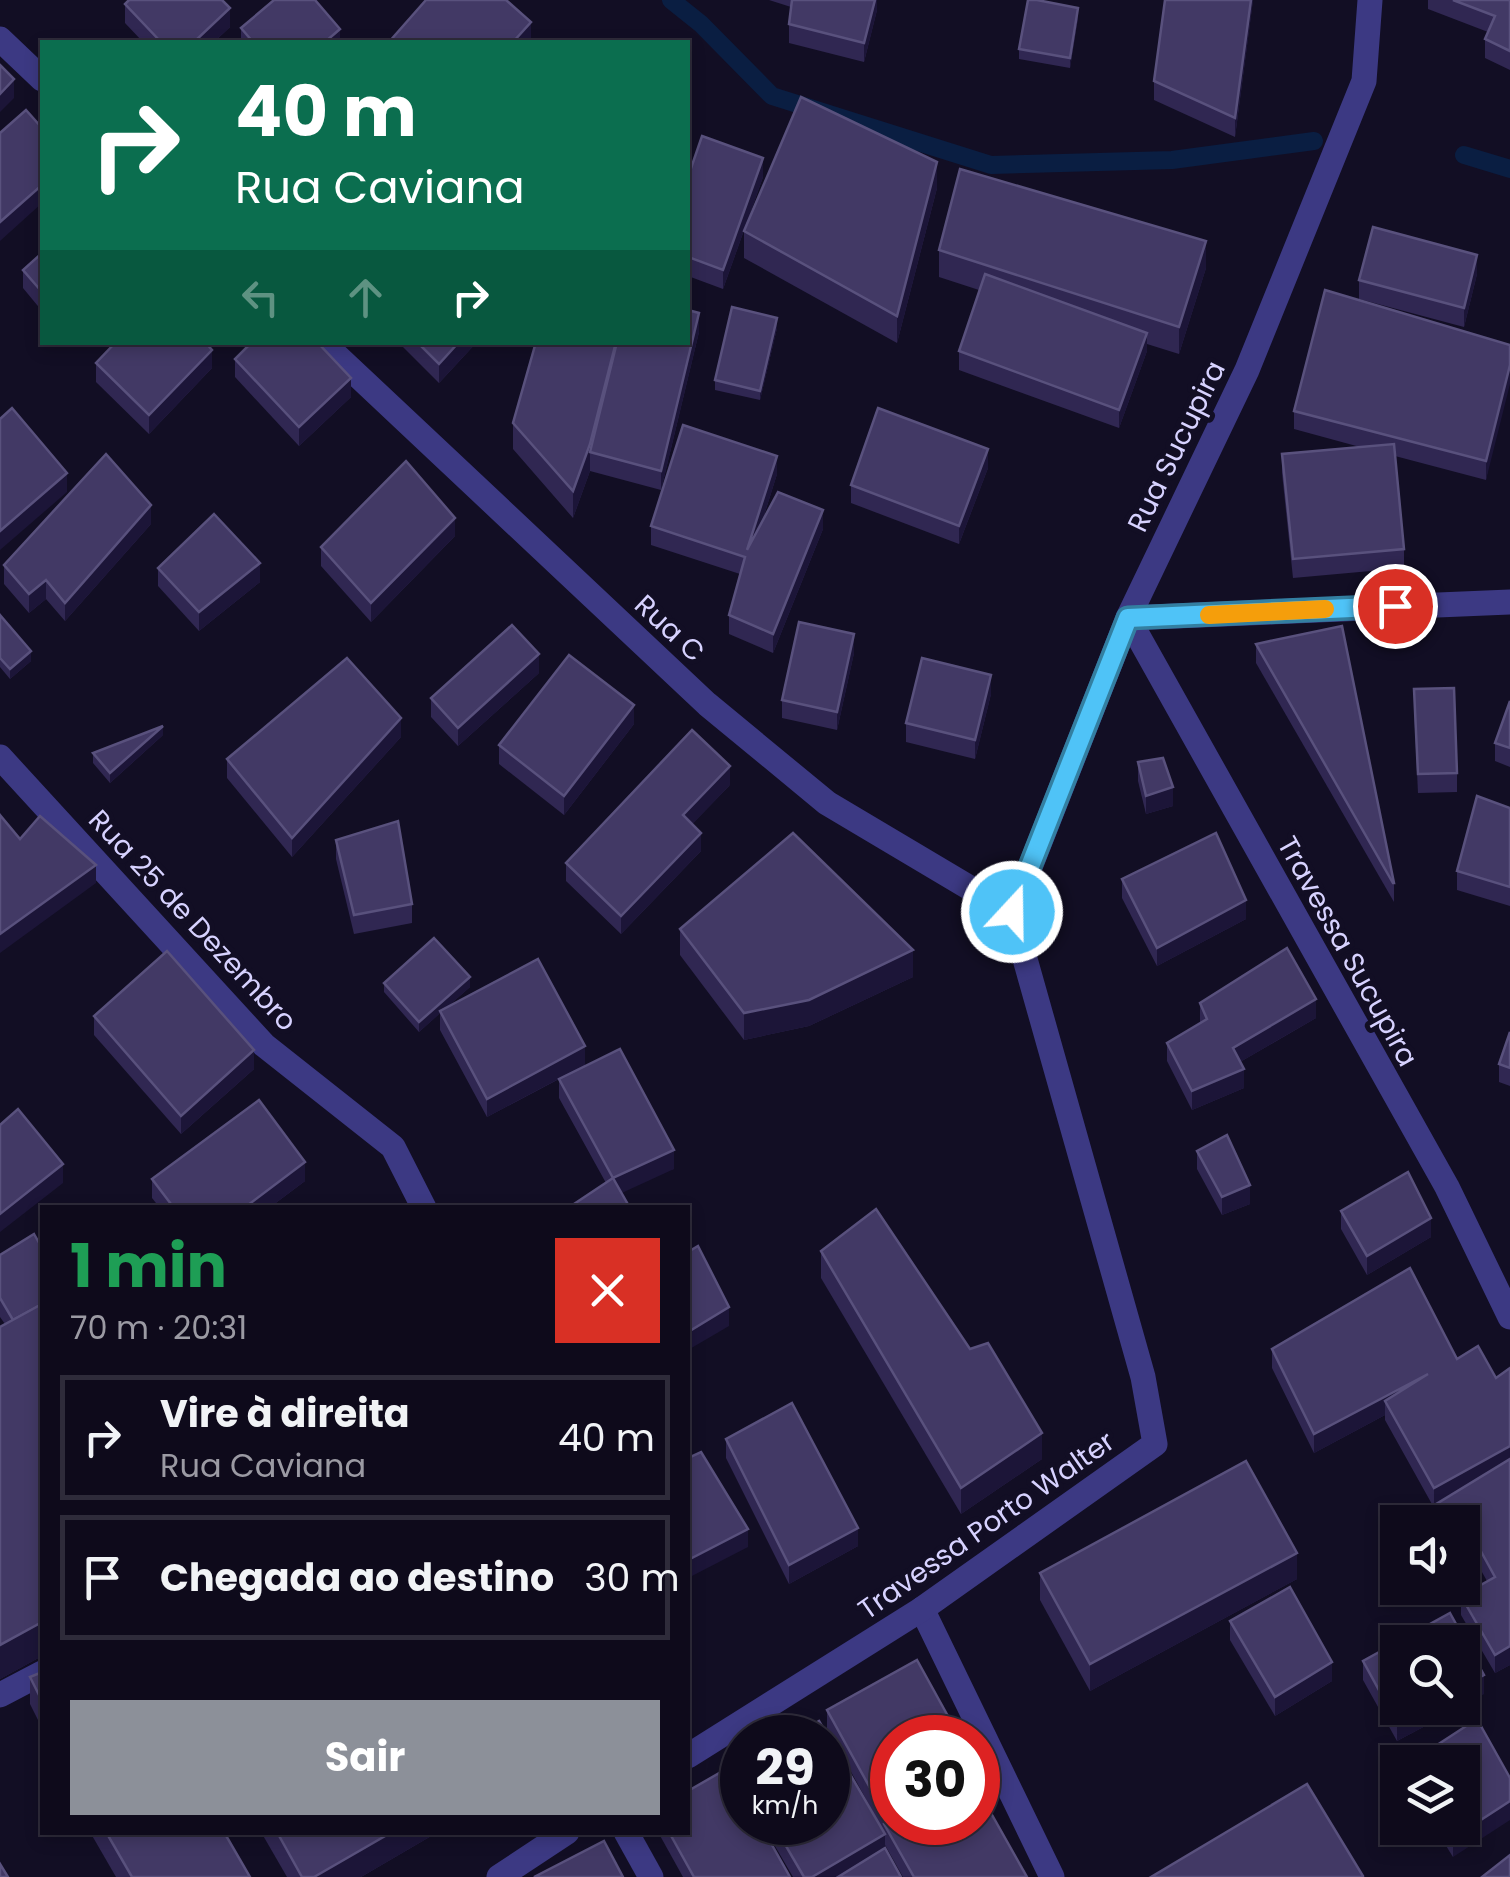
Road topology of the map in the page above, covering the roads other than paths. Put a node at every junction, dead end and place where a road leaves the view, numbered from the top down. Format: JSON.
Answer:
{"nodes":[{"id":1,"x":1370,"y":0,"type":"edge"},
{"id":2,"x":0,"y":40,"type":"edge"},
{"id":3,"x":40,"y":78,"type":"edge"},
{"id":4,"x":325,"y":345,"type":"edge"},
{"id":5,"x":1510,"y":602,"type":"edge"},
{"id":6,"x":1128,"y":618,"type":"junction"},
{"id":7,"x":0,"y":757,"type":"edge"},
{"id":8,"x":1012,"y":912,"type":"junction"},
{"id":9,"x":422,"y":1205,"type":"edge"},
{"id":10,"x":1510,"y":1316,"type":"edge"},
{"id":11,"x":922,"y":1609,"type":"junction"},
{"id":12,"x":40,"y":1675,"type":"edge"},
{"id":13,"x":0,"y":1696,"type":"edge"},
{"id":14,"x":690,"y":1755,"type":"edge"},
{"id":15,"x":563,"y":1835,"type":"edge"},
{"id":16,"x":628,"y":1835,"type":"edge"},
{"id":17,"x":500,"y":1877,"type":"edge"},
{"id":18,"x":651,"y":1877,"type":"edge"},
{"id":19,"x":1052,"y":1877,"type":"edge"}],
"edges":[{"from":1,"to":6,"type":"street","name":"Rua Sucupira"},
{"from":2,"to":3,"type":"street"},
{"from":4,"to":8,"type":"street","name":"Rua C"},
{"from":5,"to":6,"type":"street"},
{"from":6,"to":8,"type":"street","name":"Rua Sucupira"},
{"from":6,"to":10,"type":"street","name":"Travessa Sucupira"},
{"from":7,"to":9,"type":"street","name":"Rua 25 de Dezembro"},
{"from":8,"to":11,"type":"street","name":"Travessa Porto Walter"},
{"from":11,"to":14,"type":"street","name":"Travessa Porto Walter"},
{"from":11,"to":19,"type":"street"},
{"from":12,"to":13,"type":"street"},
{"from":15,"to":17,"type":"street"},
{"from":16,"to":18,"type":"street"}]}
